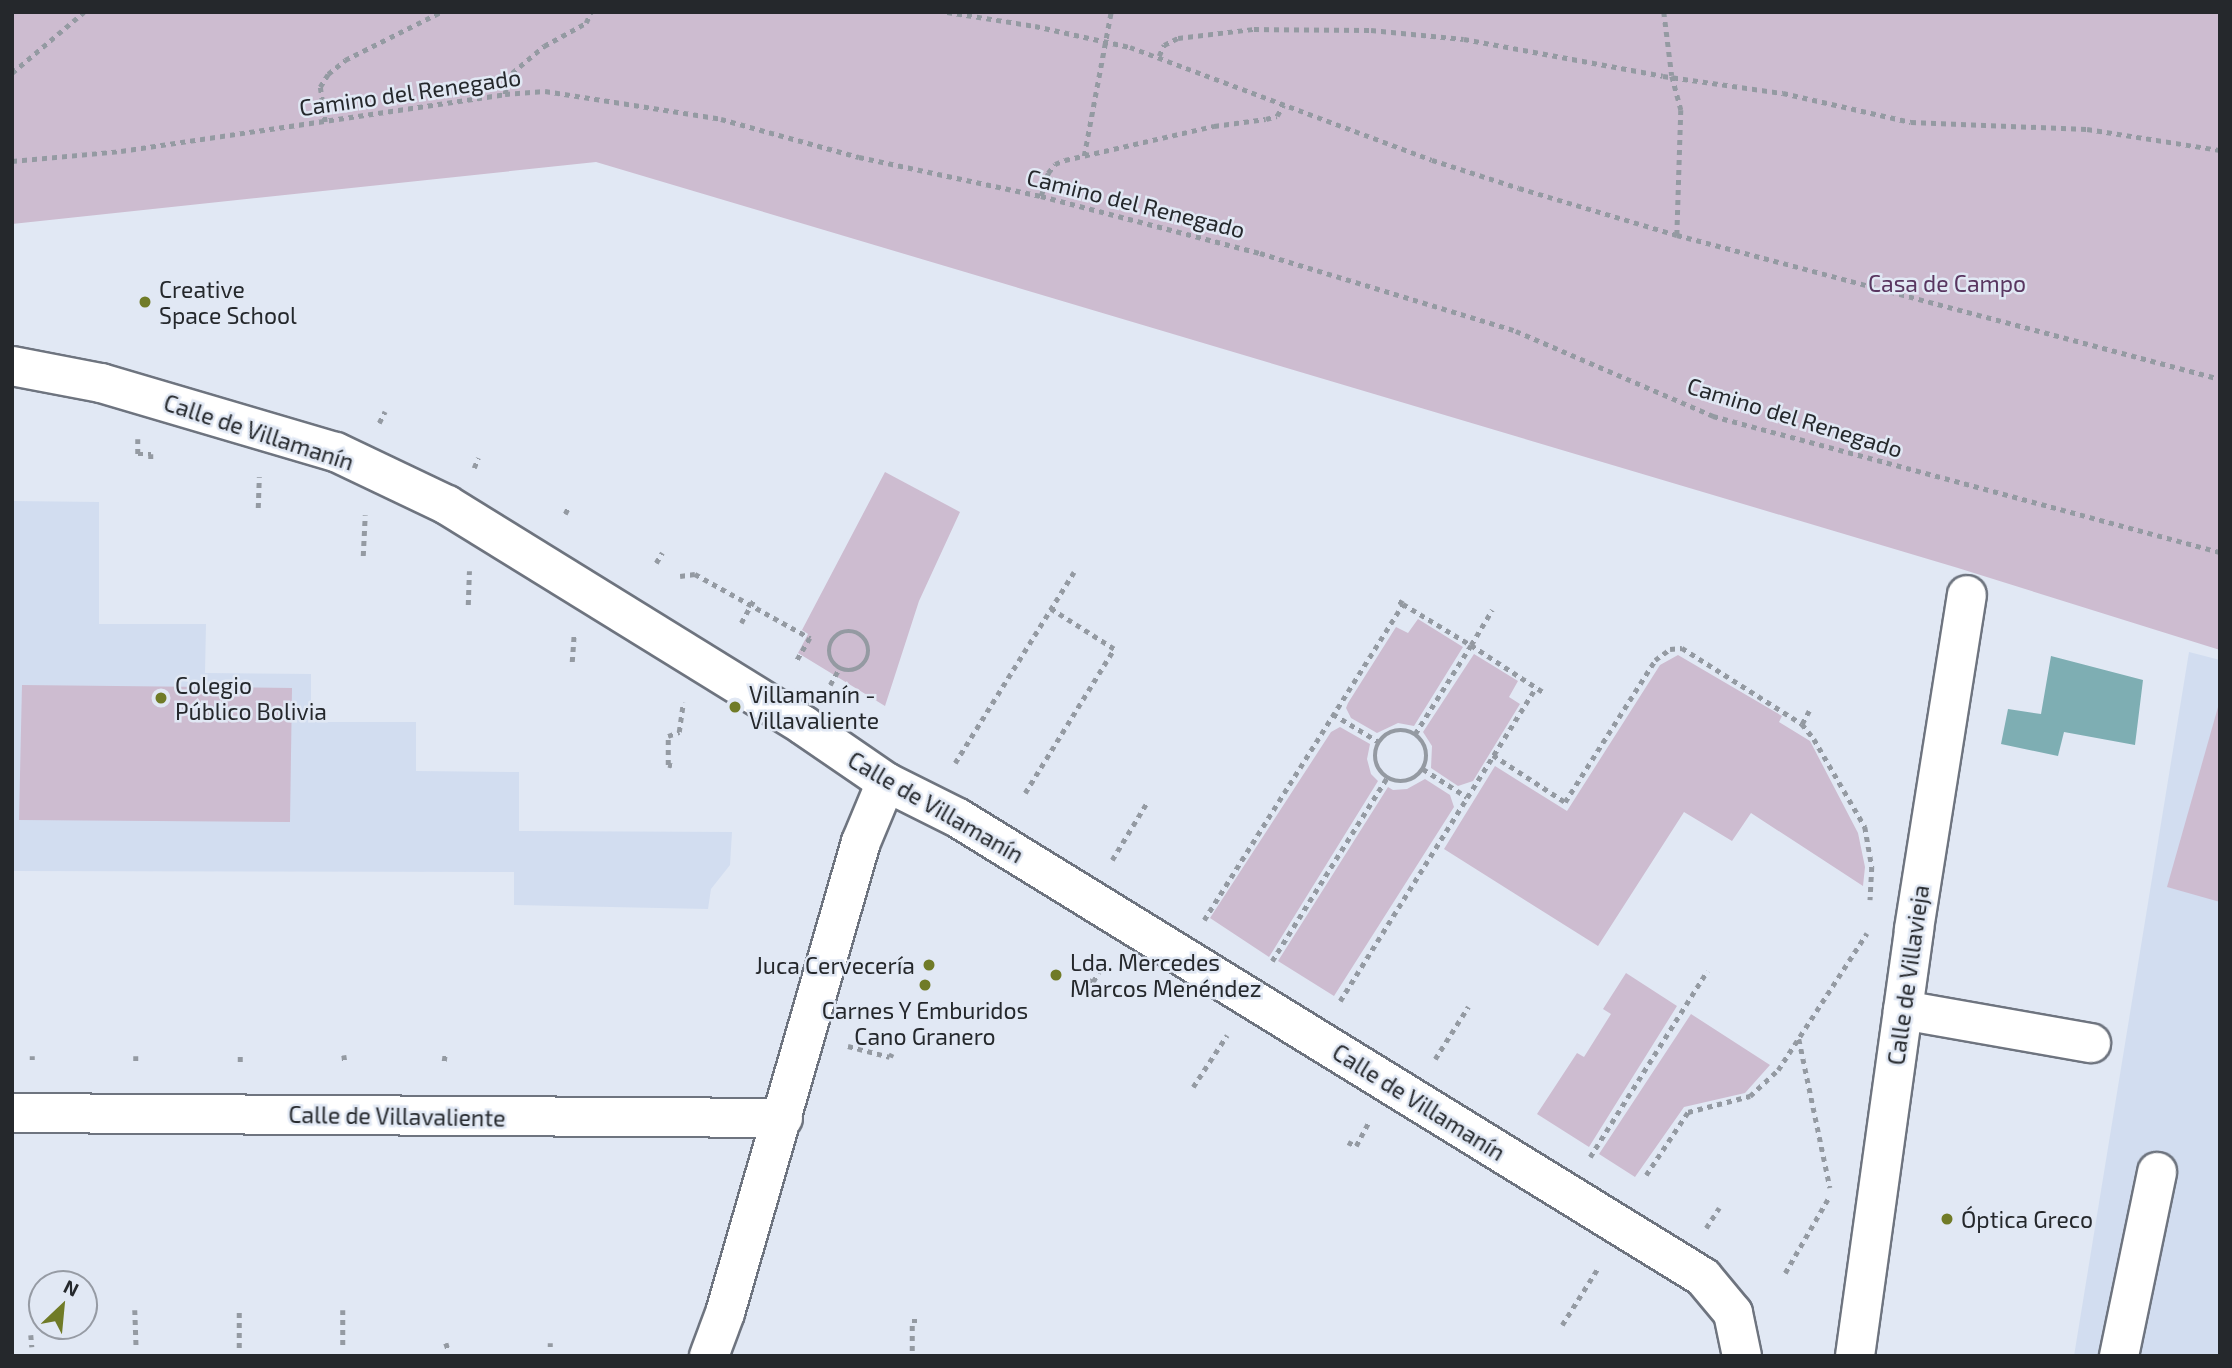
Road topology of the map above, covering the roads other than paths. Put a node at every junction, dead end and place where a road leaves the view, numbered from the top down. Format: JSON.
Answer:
{"nodes":[{"id":1,"x":12,"y":366,"type":"edge"},
{"id":2,"x":1967,"y":595,"type":"dead end"},
{"id":3,"x":886,"y":782,"type":"junction"},
{"id":4,"x":1903,"y":1010,"type":"junction"},
{"id":5,"x":2091,"y":1043,"type":"dead end"},
{"id":6,"x":12,"y":1113,"type":"edge"},
{"id":7,"x":783,"y":1118,"type":"junction"},
{"id":8,"x":2157,"y":1172,"type":"dead end"},
{"id":9,"x":709,"y":1356,"type":"edge"},
{"id":10,"x":1742,"y":1356,"type":"edge"},
{"id":11,"x":1855,"y":1356,"type":"edge"},
{"id":12,"x":2119,"y":1356,"type":"edge"}],
"edges":[{"from":1,"to":3,"type":"street","name":"Calle de Villamanín"},
{"from":2,"to":4,"type":"street","name":"Calle de Villavieja"},
{"from":3,"to":7,"type":"street"},
{"from":3,"to":10,"type":"street","name":"Calle de Villamanín"},
{"from":4,"to":5,"type":"street"},
{"from":4,"to":11,"type":"street","name":"Calle de Villavieja"},
{"from":6,"to":7,"type":"street","name":"Calle de Villavaliente"},
{"from":7,"to":9,"type":"street"},
{"from":8,"to":12,"type":"street"}]}
